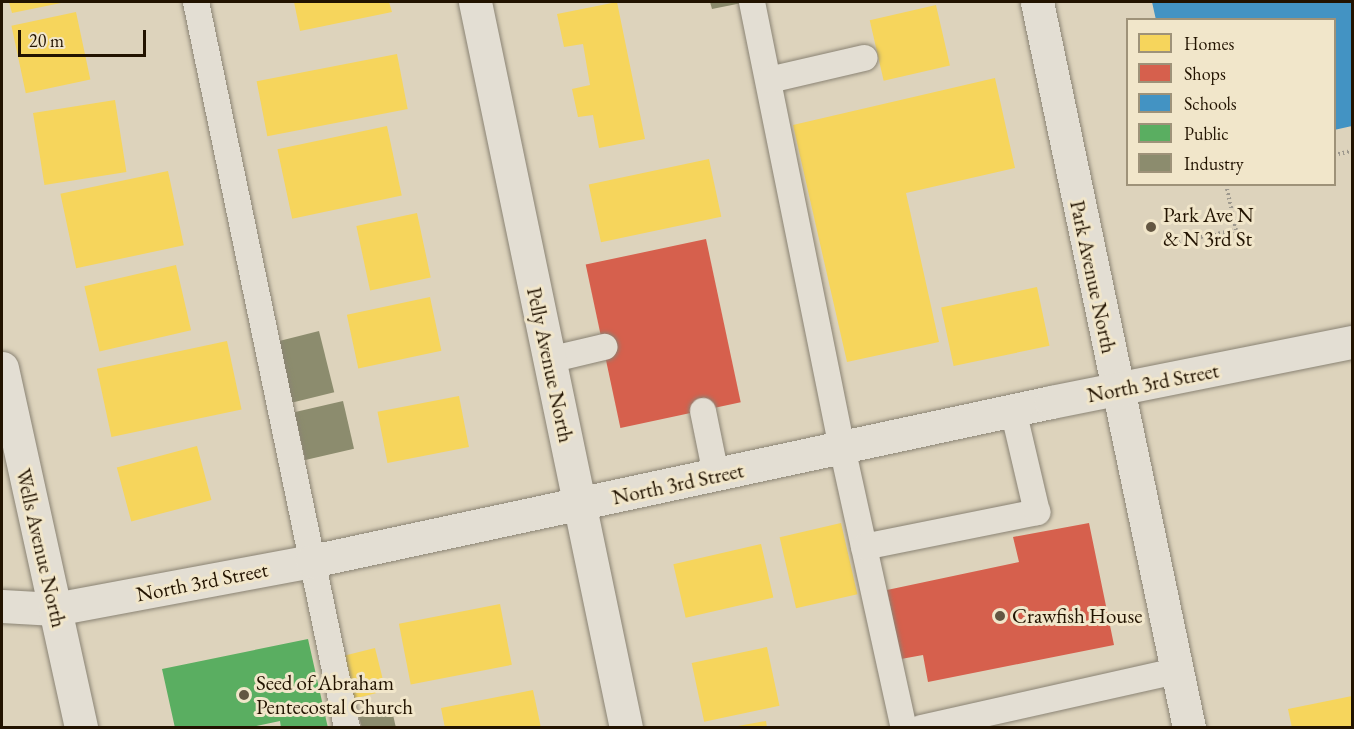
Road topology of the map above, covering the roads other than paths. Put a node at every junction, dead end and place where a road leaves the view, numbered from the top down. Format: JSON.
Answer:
{"nodes":[{"id":1,"x":196,"y":2,"type":"edge"},
{"id":2,"x":475,"y":2,"type":"edge"},
{"id":3,"x":1037,"y":2,"type":"edge"},
{"id":4,"x":758,"y":3,"type":"edge"},
{"id":5,"x":864,"y":58,"type":"dead end"},
{"id":6,"x":769,"y":80,"type":"junction"},
{"id":7,"x":1353,"y":342,"type":"edge"},
{"id":8,"x":604,"y":347,"type":"dead end"},
{"id":9,"x":549,"y":360,"type":"junction"},
{"id":10,"x":2,"y":368,"type":"edge"},
{"id":11,"x":1118,"y":390,"type":"junction"},
{"id":12,"x":1013,"y":410,"type":"junction"},
{"id":13,"x":703,"y":411,"type":"dead end"},
{"id":14,"x":842,"y":447,"type":"junction"},
{"id":15,"x":716,"y":475,"type":"junction"},
{"id":16,"x":579,"y":505,"type":"junction"},
{"id":17,"x":864,"y":547,"type":"junction"},
{"id":18,"x":312,"y":561,"type":"junction"},
{"id":19,"x":2,"y":606,"type":"edge"},
{"id":20,"x":55,"y":609,"type":"junction"},
{"id":21,"x":1177,"y":670,"type":"junction"},
{"id":22,"x":81,"y":728,"type":"edge"},
{"id":23,"x":347,"y":728,"type":"edge"},
{"id":24,"x":626,"y":728,"type":"edge"},
{"id":25,"x":904,"y":728,"type":"edge"},
{"id":26,"x":921,"y":728,"type":"edge"},
{"id":27,"x":1189,"y":728,"type":"edge"}],
"edges":[{"from":1,"to":18,"type":"lane"},
{"from":2,"to":9,"type":"street","name":"Pelly Avenue North"},
{"from":3,"to":11,"type":"street","name":"Park Avenue North"},
{"from":4,"to":6,"type":"lane"},
{"from":5,"to":6,"type":"lane"},
{"from":6,"to":14,"type":"lane"},
{"from":7,"to":11,"type":"street","name":"North 3rd Street"},
{"from":8,"to":9,"type":"lane"},
{"from":9,"to":16,"type":"street","name":"Pelly Avenue North"},
{"from":10,"to":20,"type":"street","name":"Wells Avenue North"},
{"from":11,"to":12,"type":"street","name":"North 3rd Street"},
{"from":11,"to":21,"type":"street","name":"Park Avenue North"},
{"from":12,"to":14,"type":"street","name":"North 3rd Street"},
{"from":12,"to":17,"type":"lane"},
{"from":13,"to":15,"type":"lane"},
{"from":14,"to":15,"type":"street","name":"North 3rd Street"},
{"from":14,"to":17,"type":"lane"},
{"from":15,"to":16,"type":"street","name":"North 3rd Street"},
{"from":16,"to":18,"type":"street","name":"North 3rd Street"},
{"from":16,"to":24,"type":"street","name":"Pelly Avenue North"},
{"from":17,"to":25,"type":"lane"},
{"from":18,"to":20,"type":"street","name":"North 3rd Street"},
{"from":18,"to":23,"type":"lane"},
{"from":19,"to":20,"type":"street","name":"North 3rd Street"},
{"from":20,"to":22,"type":"street","name":"Wells Avenue North"},
{"from":21,"to":26,"type":"lane"},
{"from":21,"to":27,"type":"street","name":"Park Avenue North"}]}
